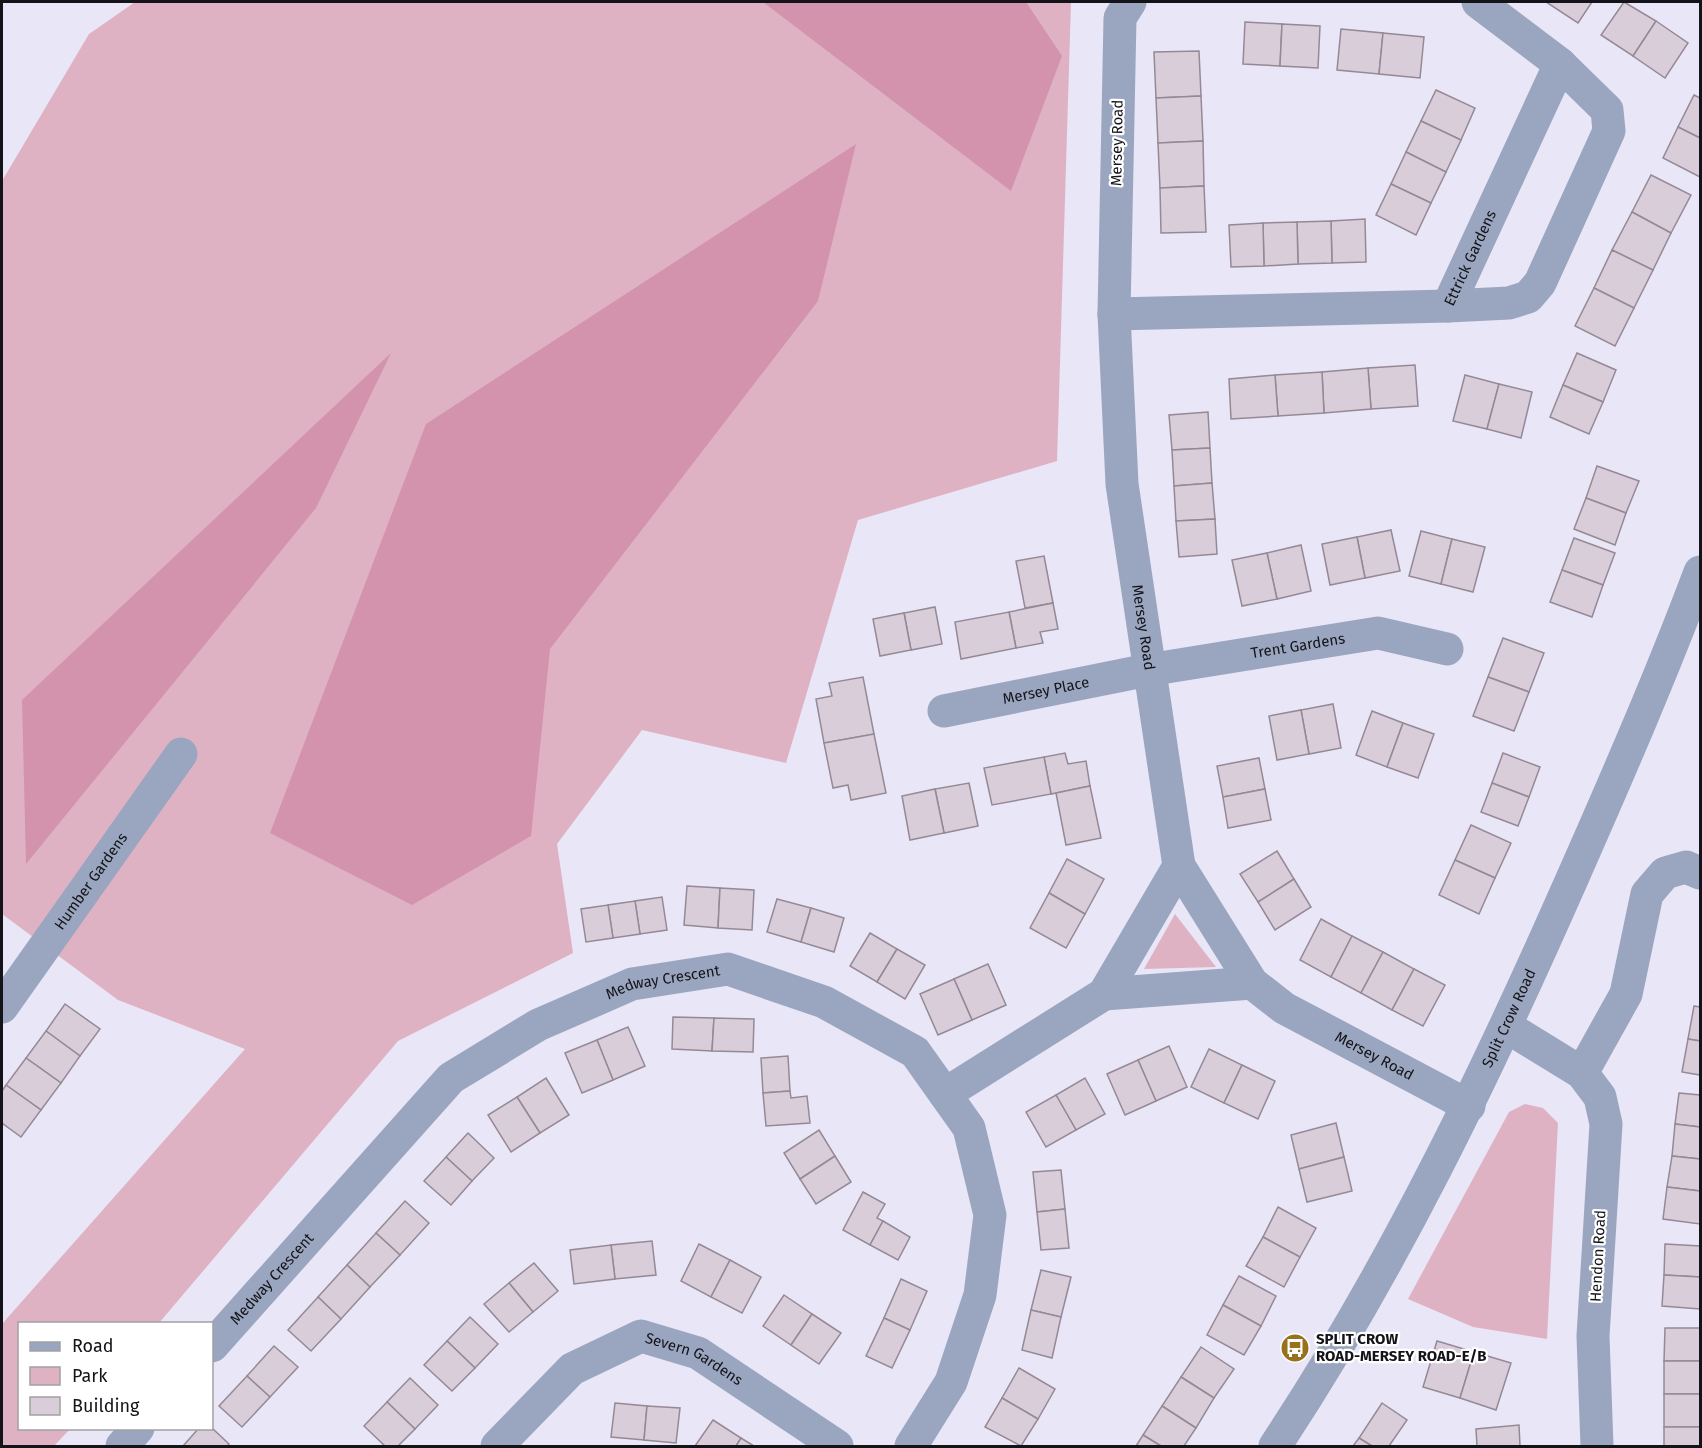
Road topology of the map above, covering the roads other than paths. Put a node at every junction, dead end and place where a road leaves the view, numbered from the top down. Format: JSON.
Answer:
{"nodes":[{"id":1,"x":1131,"y":2,"type":"edge"},
{"id":2,"x":1478,"y":2,"type":"edge"},
{"id":3,"x":1560,"y":64,"type":"junction"},
{"id":4,"x":1448,"y":306,"type":"junction"},
{"id":5,"x":1114,"y":314,"type":"junction"},
{"id":6,"x":1701,"y":572,"type":"edge"},
{"id":7,"x":1447,"y":649,"type":"dead end"},
{"id":8,"x":1148,"y":670,"type":"junction"},
{"id":9,"x":944,"y":711,"type":"dead end"},
{"id":10,"x":181,"y":754,"type":"dead end"},
{"id":11,"x":1179,"y":866,"type":"junction"},
{"id":12,"x":1701,"y":873,"type":"edge"},
{"id":13,"x":1252,"y":983,"type":"junction"},
{"id":14,"x":1104,"y":994,"type":"junction"},
{"id":15,"x":2,"y":1007,"type":"edge"},
{"id":16,"x":1507,"y":1027,"type":"junction"},
{"id":17,"x":1582,"y":1073,"type":"junction"},
{"id":18,"x":945,"y":1094,"type":"junction"},
{"id":19,"x":1469,"y":1106,"type":"junction"},
{"id":20,"x":213,"y":1345,"type":"edge"},
{"id":21,"x":136,"y":1430,"type":"edge"},
{"id":22,"x":122,"y":1446,"type":"edge"},
{"id":23,"x":497,"y":1446,"type":"edge"},
{"id":24,"x":837,"y":1446,"type":"edge"},
{"id":25,"x":911,"y":1446,"type":"edge"},
{"id":26,"x":1275,"y":1446,"type":"edge"},
{"id":27,"x":1597,"y":1446,"type":"edge"}],
"edges":[{"from":1,"to":5,"type":"street","name":"Mersey Road"},
{"from":2,"to":3,"type":"street"},
{"from":3,"to":4,"type":"street","name":"Ettrick Gardens"},
{"from":3,"to":4,"type":"street"},
{"from":4,"to":5,"type":"street","name":"Ettrick Gardens"},
{"from":5,"to":8,"type":"street","name":"Mersey Road"},
{"from":6,"to":16,"type":"street","name":"Split Crow Road"},
{"from":7,"to":8,"type":"street","name":"Trent Gardens"},
{"from":8,"to":9,"type":"street","name":"Mersey Place"},
{"from":8,"to":11,"type":"street","name":"Mersey Road"},
{"from":10,"to":15,"type":"street","name":"Humber Gardens"},
{"from":11,"to":13,"type":"street","name":"Mersey Road"},
{"from":11,"to":14,"type":"street"},
{"from":12,"to":17,"type":"street"},
{"from":13,"to":14,"type":"street"},
{"from":13,"to":19,"type":"street","name":"Mersey Road"},
{"from":14,"to":18,"type":"street"},
{"from":16,"to":17,"type":"street","name":"Hendon Road"},
{"from":16,"to":19,"type":"street","name":"Split Crow Road"},
{"from":17,"to":27,"type":"street","name":"Hendon Road"},
{"from":18,"to":20,"type":"street","name":"Medway Crescent"},
{"from":18,"to":25,"type":"street","name":"Medway Crescent"},
{"from":19,"to":26,"type":"street","name":"Split Crow Road"},
{"from":21,"to":22,"type":"street"},
{"from":23,"to":24,"type":"street","name":"Severn Gardens"}]}
